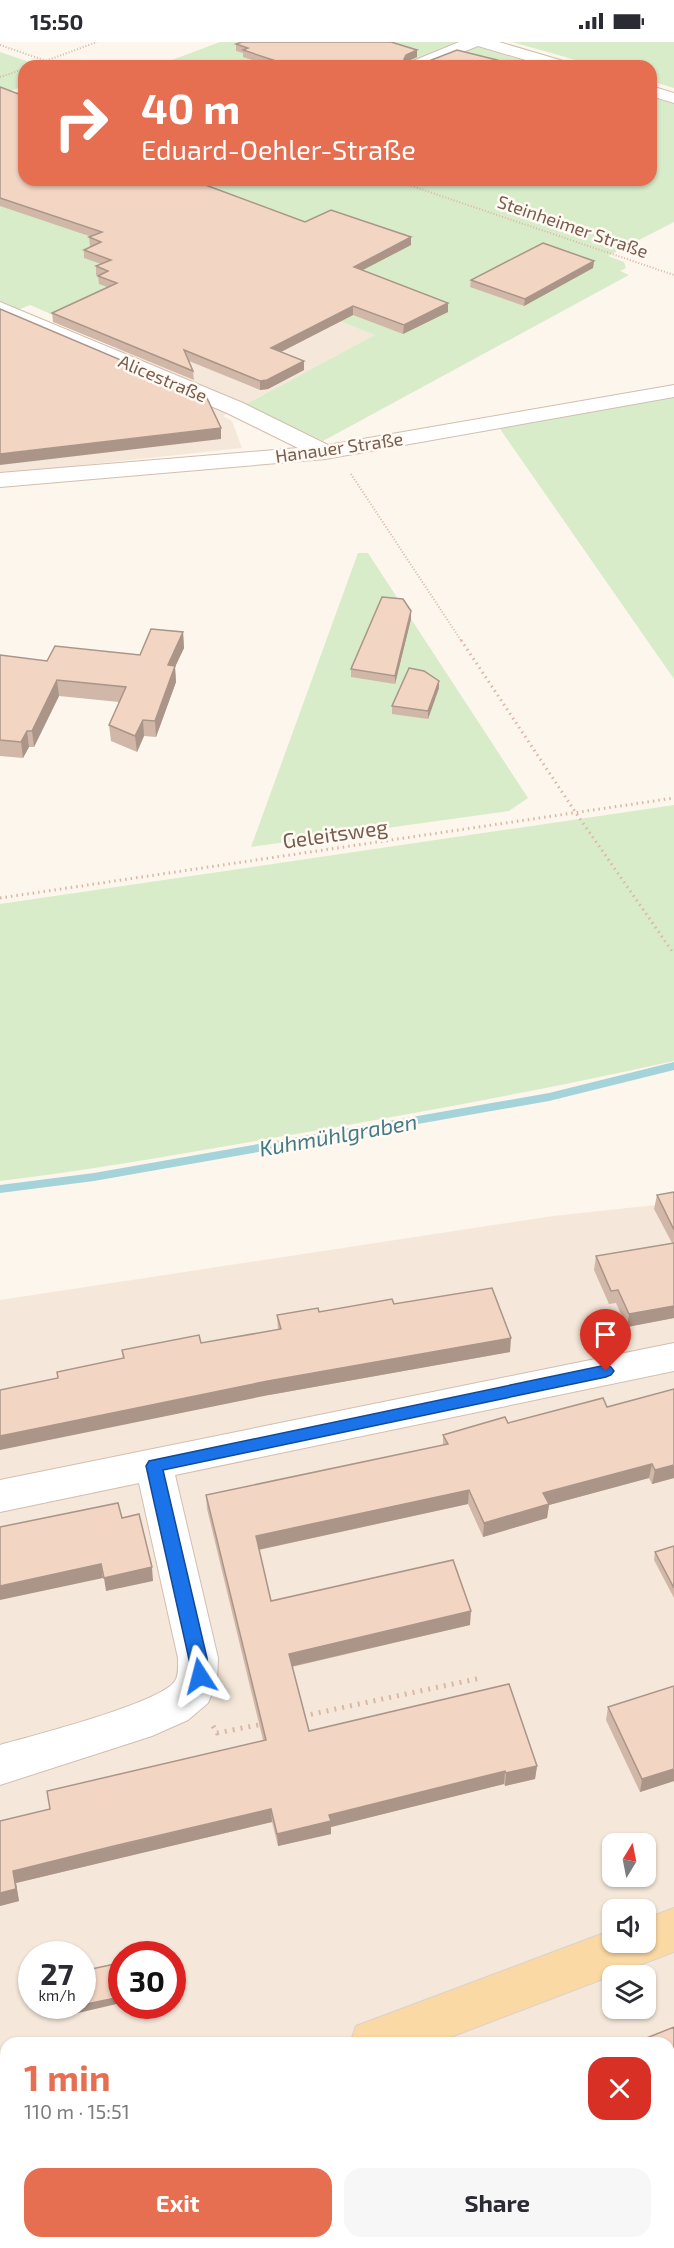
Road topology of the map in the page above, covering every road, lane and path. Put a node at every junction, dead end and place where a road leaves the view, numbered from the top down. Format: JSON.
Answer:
{"nodes":[{"id":1,"x":98,"y":42,"type":"edge"},
{"id":2,"x":473,"y":42,"type":"edge"},
{"id":3,"x":482,"y":42,"type":"edge"},
{"id":4,"x":0,"y":45,"type":"edge"},
{"id":5,"x":43,"y":60,"type":"edge"},
{"id":6,"x":49,"y":60,"type":"edge"},
{"id":7,"x":429,"y":60,"type":"edge"},
{"id":8,"x":544,"y":60,"type":"edge"},
{"id":9,"x":18,"y":71,"type":"edge"},
{"id":10,"x":0,"y":77,"type":"edge"},
{"id":11,"x":674,"y":91,"type":"edge"},
{"id":12,"x":657,"y":92,"type":"edge"},
{"id":13,"x":657,"y":93,"type":"edge"},
{"id":14,"x":674,"y":98,"type":"edge"},
{"id":15,"x":412,"y":186,"type":"edge"},
{"id":16,"x":674,"y":275,"type":"edge"},
{"id":17,"x":0,"y":308,"type":"edge"},
{"id":18,"x":674,"y":391,"type":"edge"},
{"id":19,"x":325,"y":452,"type":"junction"},
{"id":20,"x":0,"y":480,"type":"edge"},
{"id":21,"x":674,"y":798,"type":"edge"},
{"id":22,"x":576,"y":813,"type":"junction"},
{"id":23,"x":0,"y":898,"type":"edge"},
{"id":24,"x":674,"y":954,"type":"edge"},
{"id":25,"x":674,"y":1357,"type":"edge"},
{"id":26,"x":154,"y":1466,"type":"junction"},
{"id":27,"x":0,"y":1496,"type":"edge"},
{"id":28,"x":481,"y":1678,"type":"dead end"},
{"id":29,"x":194,"y":1692,"type":"junction"},
{"id":30,"x":297,"y":1717,"type":"edge"},
{"id":31,"x":274,"y":1721,"type":"edge"},
{"id":32,"x":0,"y":1765,"type":"edge"},
{"id":33,"x":674,"y":1930,"type":"edge"},
{"id":34,"x":656,"y":1937,"type":"edge"},
{"id":35,"x":614,"y":1953,"type":"edge"},
{"id":36,"x":389,"y":2037,"type":"edge"}],
"edges":[{"from":1,"to":6,"type":"path"},
{"from":2,"to":7,"type":"street"},
{"from":3,"to":8,"type":"street"},
{"from":4,"to":5,"type":"path"},
{"from":9,"to":10,"type":"path"},
{"from":11,"to":12,"type":"street"},
{"from":13,"to":14,"type":"street"},
{"from":15,"to":16,"type":"path","name":"Steinheimer Straße"},
{"from":17,"to":19,"type":"street","name":"Alicestraße"},
{"from":18,"to":19,"type":"street","name":"Hanauer Straße"},
{"from":19,"to":20,"type":"street","name":"Hanauer Straße"},
{"from":19,"to":22,"type":"path"},
{"from":21,"to":22,"type":"path","name":"Geleitsweg"},
{"from":22,"to":23,"type":"path","name":"Geleitsweg"},
{"from":22,"to":24,"type":"path"},
{"from":25,"to":26,"type":"street"},
{"from":26,"to":27,"type":"street"},
{"from":26,"to":29,"type":"street"},
{"from":28,"to":30,"type":"path"},
{"from":29,"to":31,"type":"path"},
{"from":29,"to":32,"type":"street"},
{"from":33,"to":34,"type":"main road"},
{"from":35,"to":36,"type":"main road"}]}
